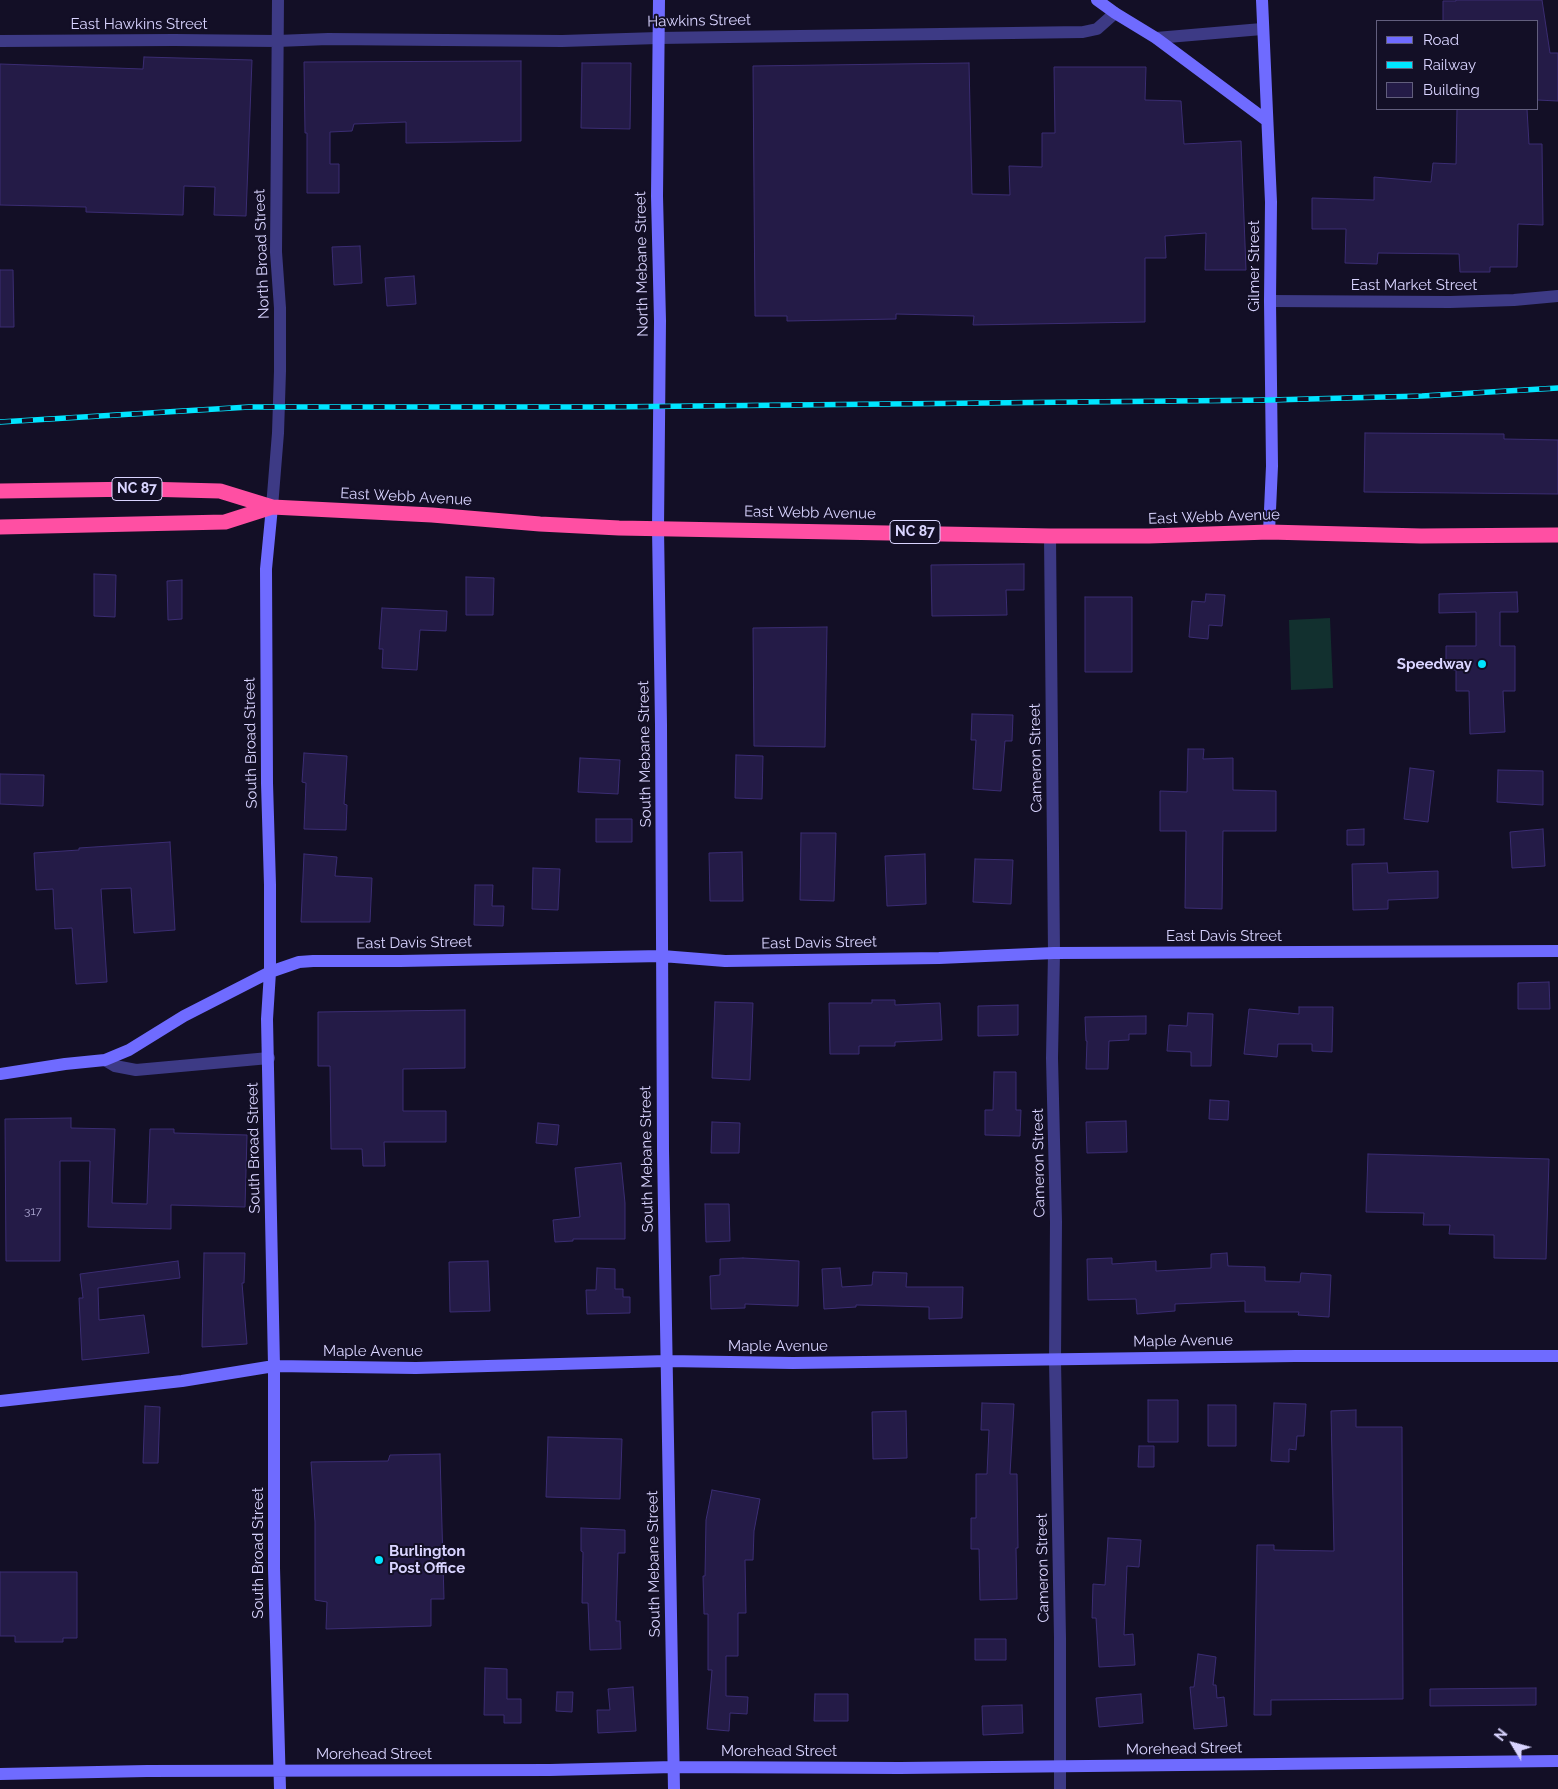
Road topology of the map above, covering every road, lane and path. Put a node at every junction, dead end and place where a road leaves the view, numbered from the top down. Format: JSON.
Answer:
{"nodes":[{"id":1,"x":278,"y":0,"type":"edge"},
{"id":2,"x":658,"y":0,"type":"edge"},
{"id":3,"x":1097,"y":0,"type":"edge"},
{"id":4,"x":1262,"y":0,"type":"edge"},
{"id":5,"x":1115,"y":13,"type":"junction"},
{"id":6,"x":1262,"y":29,"type":"junction"},
{"id":7,"x":658,"y":38,"type":"junction"},
{"id":8,"x":1156,"y":38,"type":"junction"},
{"id":9,"x":0,"y":41,"type":"edge"},
{"id":10,"x":278,"y":41,"type":"junction"},
{"id":11,"x":1266,"y":120,"type":"junction"},
{"id":12,"x":1558,"y":296,"type":"edge"},
{"id":13,"x":1270,"y":301,"type":"junction"},
{"id":14,"x":0,"y":491,"type":"edge"},
{"id":15,"x":272,"y":507,"type":"junction"},
{"id":16,"x":0,"y":528,"type":"edge"},
{"id":17,"x":658,"y":528,"type":"junction"},
{"id":18,"x":1268,"y":532,"type":"junction"},
{"id":19,"x":1050,"y":536,"type":"junction"},
{"id":20,"x":1558,"y":536,"type":"edge"},
{"id":21,"x":1558,"y":951,"type":"edge"},
{"id":22,"x":1054,"y":953,"type":"junction"},
{"id":23,"x":662,"y":956,"type":"junction"},
{"id":24,"x":270,"y":972,"type":"junction"},
{"id":25,"x":269,"y":1058,"type":"junction"},
{"id":26,"x":105,"y":1060,"type":"junction"},
{"id":27,"x":0,"y":1074,"type":"edge"},
{"id":28,"x":1558,"y":1356,"type":"edge"},
{"id":29,"x":1055,"y":1360,"type":"junction"},
{"id":30,"x":667,"y":1361,"type":"junction"},
{"id":31,"x":274,"y":1366,"type":"junction"},
{"id":32,"x":0,"y":1401,"type":"edge"},
{"id":33,"x":1558,"y":1761,"type":"edge"},
{"id":34,"x":1059,"y":1765,"type":"junction"},
{"id":35,"x":674,"y":1767,"type":"junction"},
{"id":36,"x":280,"y":1771,"type":"junction"},
{"id":37,"x":0,"y":1774,"type":"edge"},
{"id":38,"x":280,"y":1789,"type":"edge"},
{"id":39,"x":674,"y":1789,"type":"edge"},
{"id":40,"x":1060,"y":1789,"type":"edge"}],
"edges":[{"from":1,"to":10,"type":"street","name":"North Broad Street"},
{"from":2,"to":7,"type":"street","name":"North Mebane Street"},
{"from":3,"to":5,"type":"street"},
{"from":4,"to":6,"type":"street","name":"Gilmer Street"},
{"from":5,"to":7,"type":"street","name":"Hawkins Street"},
{"from":5,"to":8,"type":"street"},
{"from":6,"to":8,"type":"street"},
{"from":6,"to":11,"type":"street","name":"Gilmer Street"},
{"from":7,"to":10,"type":"street","name":"Hawkins Street"},
{"from":7,"to":17,"type":"street","name":"North Mebane Street"},
{"from":8,"to":11,"type":"street"},
{"from":9,"to":10,"type":"street","name":"East Hawkins Street"},
{"from":10,"to":15,"type":"street","name":"North Broad Street"},
{"from":11,"to":13,"type":"street","name":"Gilmer Street"},
{"from":12,"to":13,"type":"street","name":"East Market Street"},
{"from":13,"to":18,"type":"street","name":"Gilmer Street"},
{"from":14,"to":15,"type":"highway","name":"East Webb Avenue","number":"NC 87"},
{"from":15,"to":16,"type":"highway","name":"East Webb Avenue","number":"NC 87"},
{"from":15,"to":17,"type":"highway","name":"East Webb Avenue","number":"NC 87"},
{"from":15,"to":24,"type":"street","name":"South Broad Street"},
{"from":17,"to":19,"type":"highway","name":"East Webb Avenue","number":"NC 87"},
{"from":17,"to":23,"type":"street","name":"South Mebane Street"},
{"from":18,"to":19,"type":"highway","name":"East Webb Avenue","number":"NC 87"},
{"from":18,"to":20,"type":"highway","name":"East Webb Avenue","number":"NC 87"},
{"from":19,"to":22,"type":"street","name":"Cameron Street"},
{"from":21,"to":22,"type":"street","name":"East Davis Street"},
{"from":22,"to":23,"type":"street","name":"East Davis Street"},
{"from":22,"to":29,"type":"street","name":"Cameron Street"},
{"from":23,"to":24,"type":"street","name":"East Davis Street"},
{"from":23,"to":30,"type":"street","name":"South Mebane Street"},
{"from":24,"to":25,"type":"street","name":"South Broad Street"},
{"from":24,"to":26,"type":"street","name":"East Davis Street"},
{"from":25,"to":26,"type":"street","name":"East Davis Street"},
{"from":25,"to":31,"type":"street","name":"South Broad Street"},
{"from":26,"to":27,"type":"street","name":"East Davis Street"},
{"from":28,"to":29,"type":"street","name":"Maple Avenue"},
{"from":29,"to":30,"type":"street","name":"Maple Avenue"},
{"from":29,"to":34,"type":"street","name":"Cameron Street"},
{"from":30,"to":31,"type":"street","name":"Maple Avenue"},
{"from":30,"to":35,"type":"street","name":"South Mebane Street"},
{"from":31,"to":32,"type":"street","name":"Maple Avenue"},
{"from":31,"to":36,"type":"street","name":"South Broad Street"},
{"from":33,"to":34,"type":"street","name":"Morehead Street"},
{"from":34,"to":35,"type":"street","name":"Morehead Street"},
{"from":34,"to":40,"type":"street","name":"Cameron Street"},
{"from":35,"to":36,"type":"street","name":"Morehead Street"},
{"from":35,"to":39,"type":"street","name":"South Mebane Street"},
{"from":36,"to":37,"type":"street","name":"Morehead Street"},
{"from":36,"to":38,"type":"street","name":"South Broad Street"}]}
